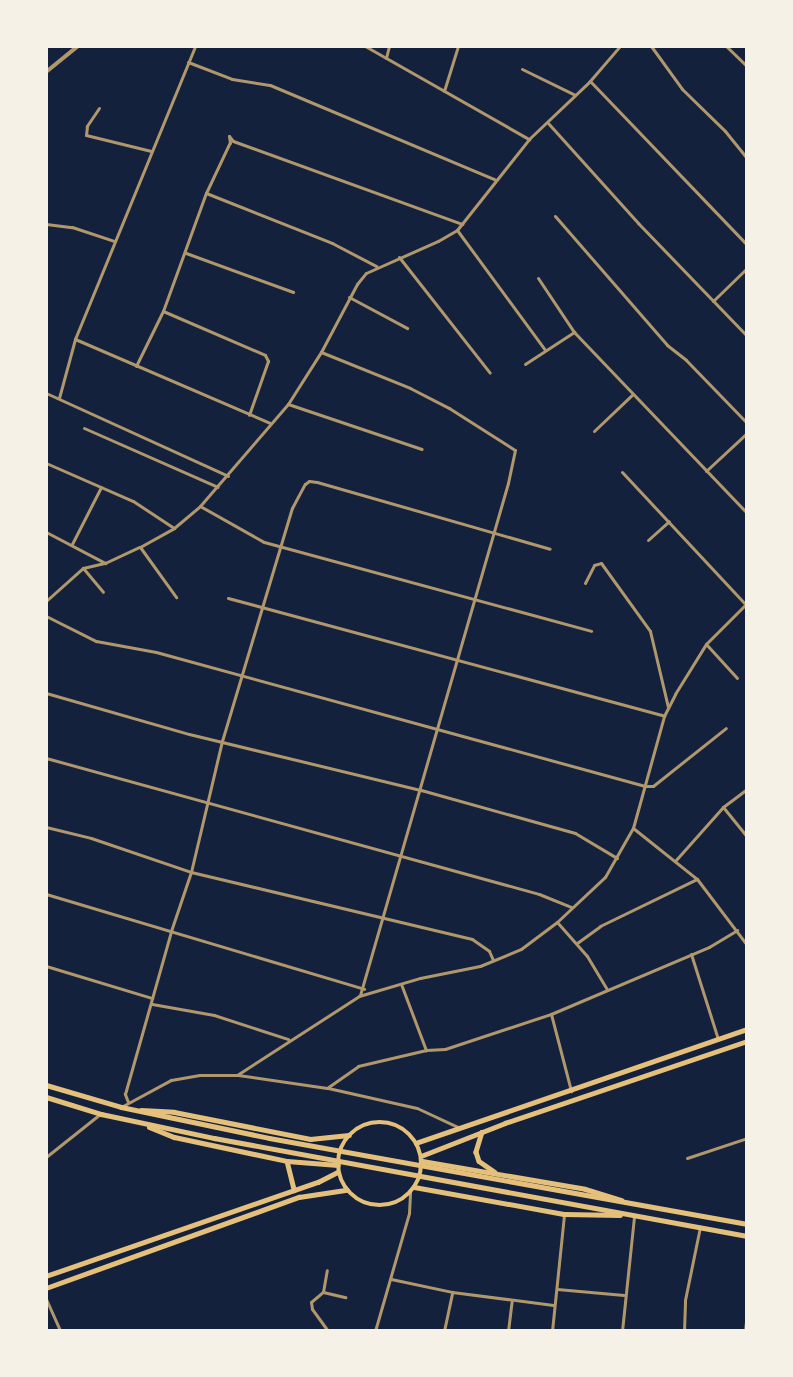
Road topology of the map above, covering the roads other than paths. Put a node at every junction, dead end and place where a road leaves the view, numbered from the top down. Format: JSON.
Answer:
{"nodes":[{"id":1,"x":78,"y":46,"type":"edge"},
{"id":2,"x":195,"y":46,"type":"edge"},
{"id":3,"x":365,"y":46,"type":"edge"},
{"id":4,"x":389,"y":46,"type":"edge"},
{"id":5,"x":458,"y":46,"type":"edge"},
{"id":6,"x":620,"y":46,"type":"edge"},
{"id":7,"x":651,"y":46,"type":"edge"},
{"id":8,"x":726,"y":46,"type":"edge"},
{"id":9,"x":386,"y":58,"type":"junction"},
{"id":10,"x":188,"y":62,"type":"junction"},
{"id":11,"x":747,"y":66,"type":"edge"},
{"id":12,"x":522,"y":69,"type":"dead end"},
{"id":13,"x":46,"y":72,"type":"edge"},
{"id":14,"x":590,"y":81,"type":"junction"},
{"id":15,"x":444,"y":91,"type":"junction"},
{"id":16,"x":575,"y":95,"type":"junction"},
{"id":17,"x":99,"y":108,"type":"dead end"},
{"id":18,"x":548,"y":123,"type":"junction"},
{"id":19,"x":529,"y":139,"type":"junction"},
{"id":20,"x":151,"y":151,"type":"junction"},
{"id":21,"x":747,"y":158,"type":"edge"},
{"id":22,"x":496,"y":180,"type":"junction"},
{"id":23,"x":206,"y":193,"type":"junction"},
{"id":24,"x":555,"y":216,"type":"dead end"},
{"id":25,"x":46,"y":224,"type":"edge"},
{"id":26,"x":462,"y":224,"type":"junction"},
{"id":27,"x":457,"y":230,"type":"junction"},
{"id":28,"x":114,"y":241,"type":"junction"},
{"id":29,"x":747,"y":245,"type":"edge"},
{"id":30,"x":186,"y":253,"type":"junction"},
{"id":31,"x":399,"y":257,"type":"junction"},
{"id":32,"x":376,"y":266,"type":"junction"},
{"id":33,"x":747,"y":268,"type":"edge"},
{"id":34,"x":538,"y":278,"type":"dead end"},
{"id":35,"x":293,"y":292,"type":"dead end"},
{"id":36,"x":349,"y":298,"type":"junction"},
{"id":37,"x":713,"y":301,"type":"junction"},
{"id":38,"x":163,"y":311,"type":"junction"},
{"id":39,"x":407,"y":328,"type":"dead end"},
{"id":40,"x":574,"y":332,"type":"junction"},
{"id":41,"x":747,"y":336,"type":"edge"},
{"id":42,"x":75,"y":339,"type":"junction"},
{"id":43,"x":545,"y":350,"type":"junction"},
{"id":44,"x":321,"y":352,"type":"junction"},
{"id":45,"x":525,"y":364,"type":"dead end"},
{"id":46,"x":136,"y":366,"type":"junction"},
{"id":47,"x":490,"y":373,"type":"dead end"},
{"id":48,"x":46,"y":393,"type":"edge"},
{"id":49,"x":632,"y":395,"type":"junction"},
{"id":50,"x":59,"y":398,"type":"junction"},
{"id":51,"x":288,"y":404,"type":"junction"},
{"id":52,"x":249,"y":415,"type":"junction"},
{"id":53,"x":270,"y":423,"type":"junction"},
{"id":54,"x":747,"y":423,"type":"edge"},
{"id":55,"x":84,"y":428,"type":"dead end"},
{"id":56,"x":594,"y":431,"type":"dead end"},
{"id":57,"x":747,"y":433,"type":"edge"},
{"id":58,"x":422,"y":449,"type":"dead end"},
{"id":59,"x":46,"y":463,"type":"edge"},
{"id":60,"x":706,"y":471,"type":"junction"},
{"id":61,"x":622,"y":472,"type":"dead end"},
{"id":62,"x":228,"y":476,"type":"junction"},
{"id":63,"x":102,"y":487,"type":"junction"},
{"id":64,"x":218,"y":487,"type":"junction"},
{"id":65,"x":200,"y":506,"type":"junction"},
{"id":66,"x":747,"y":513,"type":"edge"},
{"id":67,"x":669,"y":522,"type":"junction"},
{"id":68,"x":174,"y":528,"type":"junction"},
{"id":69,"x":46,"y":532,"type":"edge"},
{"id":70,"x":491,"y":535,"type":"junction"},
{"id":71,"x":648,"y":540,"type":"dead end"},
{"id":72,"x":72,"y":544,"type":"junction"},
{"id":73,"x":282,"y":546,"type":"junction"},
{"id":74,"x":140,"y":548,"type":"junction"},
{"id":75,"x":550,"y":549,"type":"dead end"},
{"id":76,"x":105,"y":563,"type":"junction"},
{"id":77,"x":83,"y":568,"type":"junction"},
{"id":78,"x":585,"y":583,"type":"dead end"},
{"id":79,"x":103,"y":592,"type":"dead end"},
{"id":80,"x":176,"y":597,"type":"dead end"},
{"id":81,"x":228,"y":598,"type":"dead end"},
{"id":82,"x":475,"y":598,"type":"junction"},
{"id":83,"x":46,"y":601,"type":"edge"},
{"id":84,"x":746,"y":604,"type":"edge"},
{"id":85,"x":263,"y":610,"type":"junction"},
{"id":86,"x":46,"y":616,"type":"edge"},
{"id":87,"x":591,"y":630,"type":"dead end"},
{"id":88,"x":706,"y":644,"type":"junction"},
{"id":89,"x":457,"y":661,"type":"junction"},
{"id":90,"x":242,"y":675,"type":"junction"},
{"id":91,"x":737,"y":678,"type":"dead end"},
{"id":92,"x":46,"y":693,"type":"edge"},
{"id":93,"x":668,"y":707,"type":"junction"},
{"id":94,"x":664,"y":716,"type":"junction"},
{"id":95,"x":726,"y":728,"type":"dead end"},
{"id":96,"x":438,"y":729,"type":"junction"},
{"id":97,"x":222,"y":741,"type":"junction"},
{"id":98,"x":46,"y":758,"type":"edge"},
{"id":99,"x":645,"y":786,"type":"junction"},
{"id":100,"x":747,"y":789,"type":"edge"},
{"id":101,"x":421,"y":790,"type":"junction"},
{"id":102,"x":208,"y":803,"type":"junction"},
{"id":103,"x":723,"y":806,"type":"junction"},
{"id":104,"x":46,"y":827,"type":"edge"},
{"id":105,"x":633,"y":828,"type":"junction"},
{"id":106,"x":747,"y":837,"type":"edge"},
{"id":107,"x":401,"y":856,"type":"junction"},
{"id":108,"x":617,"y":858,"type":"junction"},
{"id":109,"x":674,"y":861,"type":"junction"},
{"id":110,"x":191,"y":872,"type":"junction"},
{"id":111,"x":697,"y":879,"type":"junction"},
{"id":112,"x":46,"y":894,"type":"edge"},
{"id":113,"x":571,"y":907,"type":"junction"},
{"id":114,"x":382,"y":919,"type":"junction"},
{"id":115,"x":558,"y":922,"type":"junction"},
{"id":116,"x":737,"y":930,"type":"junction"},
{"id":117,"x":170,"y":931,"type":"junction"},
{"id":118,"x":577,"y":943,"type":"junction"},
{"id":119,"x":747,"y":945,"type":"edge"},
{"id":120,"x":691,"y":954,"type":"junction"},
{"id":121,"x":493,"y":960,"type":"junction"},
{"id":122,"x":46,"y":966,"type":"edge"},
{"id":123,"x":401,"y":984,"type":"junction"},
{"id":124,"x":364,"y":989,"type":"junction"},
{"id":125,"x":607,"y":989,"type":"junction"},
{"id":126,"x":359,"y":996,"type":"junction"},
{"id":127,"x":152,"y":998,"type":"junction"},
{"id":128,"x":152,"y":1004,"type":"junction"},
{"id":129,"x":551,"y":1014,"type":"junction"},
{"id":130,"x":747,"y":1029,"type":"edge"},
{"id":131,"x":289,"y":1039,"type":"junction"},
{"id":132,"x":718,"y":1039,"type":"junction"},
{"id":133,"x":747,"y":1041,"type":"edge"},
{"id":134,"x":426,"y":1050,"type":"junction"},
{"id":135,"x":238,"y":1075,"type":"junction"},
{"id":136,"x":46,"y":1085,"type":"edge"},
{"id":137,"x":327,"y":1088,"type":"junction"},
{"id":138,"x":572,"y":1092,"type":"junction"},
{"id":139,"x":46,"y":1097,"type":"edge"},
{"id":140,"x":128,"y":1102,"type":"junction"},
{"id":141,"x":121,"y":1107,"type":"junction"},
{"id":142,"x":526,"y":1107,"type":"junction"},
{"id":143,"x":138,"y":1111,"type":"junction"},
{"id":144,"x":101,"y":1114,"type":"junction"},
{"id":145,"x":529,"y":1116,"type":"junction"},
{"id":146,"x":142,"y":1124,"type":"junction"},
{"id":147,"x":460,"y":1128,"type":"junction"},
{"id":148,"x":482,"y":1132,"type":"junction"},
{"id":149,"x":349,"y":1135,"type":"junction"},
{"id":150,"x":747,"y":1138,"type":"edge"},
{"id":151,"x":416,"y":1144,"type":"junction"},
{"id":152,"x":46,"y":1157,"type":"edge"},
{"id":153,"x":421,"y":1158,"type":"junction"},
{"id":154,"x":687,"y":1158,"type":"dead end"},
{"id":155,"x":287,"y":1161,"type":"junction"},
{"id":156,"x":338,"y":1165,"type":"junction"},
{"id":157,"x":338,"y":1172,"type":"junction"},
{"id":158,"x":496,"y":1173,"type":"junction"},
{"id":159,"x":414,"y":1187,"type":"junction"},
{"id":160,"x":294,"y":1190,"type":"junction"},
{"id":161,"x":346,"y":1190,"type":"junction"},
{"id":162,"x":410,"y":1192,"type":"junction"},
{"id":163,"x":634,"y":1205,"type":"junction"},
{"id":164,"x":564,"y":1214,"type":"junction"},
{"id":165,"x":625,"y":1214,"type":"junction"},
{"id":166,"x":634,"y":1216,"type":"junction"},
{"id":167,"x":716,"y":1218,"type":"junction"},
{"id":168,"x":747,"y":1224,"type":"edge"},
{"id":169,"x":700,"y":1227,"type":"junction"},
{"id":170,"x":716,"y":1230,"type":"junction"},
{"id":171,"x":747,"y":1236,"type":"edge"},
{"id":172,"x":327,"y":1270,"type":"dead end"},
{"id":173,"x":46,"y":1276,"type":"edge"},
{"id":174,"x":391,"y":1279,"type":"junction"},
{"id":175,"x":46,"y":1288,"type":"edge"},
{"id":176,"x":557,"y":1289,"type":"junction"},
{"id":177,"x":324,"y":1292,"type":"junction"},
{"id":178,"x":452,"y":1292,"type":"junction"},
{"id":179,"x":624,"y":1295,"type":"junction"},
{"id":180,"x":345,"y":1297,"type":"dead end"},
{"id":181,"x":46,"y":1299,"type":"edge"},
{"id":182,"x":512,"y":1300,"type":"junction"},
{"id":183,"x":553,"y":1306,"type":"junction"},
{"id":184,"x":747,"y":1313,"type":"edge"},
{"id":185,"x":60,"y":1331,"type":"edge"},
{"id":186,"x":328,"y":1331,"type":"edge"},
{"id":187,"x":375,"y":1331,"type":"edge"},
{"id":188,"x":444,"y":1331,"type":"edge"},
{"id":189,"x":508,"y":1331,"type":"edge"},
{"id":190,"x":552,"y":1331,"type":"edge"},
{"id":191,"x":622,"y":1331,"type":"edge"},
{"id":192,"x":684,"y":1331,"type":"edge"},
{"id":193,"x":745,"y":1331,"type":"edge"}],
"edges":[{"from":1,"to":13,"type":"street"},
{"from":2,"to":10,"type":"street"},
{"from":3,"to":9,"type":"street"},
{"from":4,"to":9,"type":"street"},
{"from":5,"to":15,"type":"street"},
{"from":6,"to":14,"type":"street"},
{"from":7,"to":21,"type":"street"},
{"from":8,"to":11,"type":"street"},
{"from":9,"to":15,"type":"street"},
{"from":10,"to":20,"type":"street"},
{"from":10,"to":22,"type":"street"},
{"from":12,"to":16,"type":"street"},
{"from":14,"to":16,"type":"street"},
{"from":14,"to":29,"type":"street"},
{"from":15,"to":19,"type":"street"},
{"from":16,"to":18,"type":"street"},
{"from":17,"to":20,"type":"street"},
{"from":18,"to":19,"type":"street"},
{"from":18,"to":37,"type":"street"},
{"from":19,"to":22,"type":"street"},
{"from":20,"to":28,"type":"street"},
{"from":22,"to":26,"type":"street"},
{"from":23,"to":26,"type":"street"},
{"from":23,"to":30,"type":"street"},
{"from":23,"to":32,"type":"street"},
{"from":24,"to":54,"type":"street"},
{"from":25,"to":28,"type":"street"},
{"from":26,"to":27,"type":"street"},
{"from":27,"to":31,"type":"street"},
{"from":27,"to":43,"type":"street"},
{"from":28,"to":42,"type":"street"},
{"from":30,"to":35,"type":"street"},
{"from":30,"to":38,"type":"street"},
{"from":31,"to":32,"type":"street"},
{"from":31,"to":47,"type":"street"},
{"from":32,"to":36,"type":"street"},
{"from":33,"to":37,"type":"street"},
{"from":34,"to":40,"type":"street"},
{"from":36,"to":39,"type":"street"},
{"from":36,"to":44,"type":"street"},
{"from":37,"to":41,"type":"street"},
{"from":38,"to":46,"type":"street"},
{"from":38,"to":52,"type":"street"},
{"from":40,"to":43,"type":"street"},
{"from":40,"to":49,"type":"street"},
{"from":42,"to":46,"type":"street"},
{"from":42,"to":50,"type":"street"},
{"from":43,"to":45,"type":"street"},
{"from":44,"to":51,"type":"street"},
{"from":44,"to":70,"type":"street"},
{"from":46,"to":52,"type":"street"},
{"from":48,"to":50,"type":"street"},
{"from":49,"to":56,"type":"street"},
{"from":49,"to":60,"type":"street"},
{"from":50,"to":62,"type":"street"},
{"from":51,"to":53,"type":"street"},
{"from":51,"to":58,"type":"street"},
{"from":52,"to":53,"type":"street"},
{"from":53,"to":62,"type":"street"},
{"from":55,"to":64,"type":"street"},
{"from":57,"to":60,"type":"street"},
{"from":59,"to":63,"type":"street"},
{"from":60,"to":66,"type":"street"},
{"from":61,"to":67,"type":"street"},
{"from":62,"to":64,"type":"street"},
{"from":63,"to":68,"type":"street"},
{"from":63,"to":72,"type":"street"},
{"from":64,"to":65,"type":"street"},
{"from":65,"to":68,"type":"street"},
{"from":65,"to":73,"type":"street"},
{"from":67,"to":71,"type":"street"},
{"from":67,"to":84,"type":"street"},
{"from":68,"to":74,"type":"street"},
{"from":69,"to":72,"type":"street"},
{"from":70,"to":73,"type":"street"},
{"from":70,"to":75,"type":"street"},
{"from":70,"to":82,"type":"street"},
{"from":72,"to":76,"type":"street"},
{"from":73,"to":82,"type":"street"},
{"from":73,"to":85,"type":"street"},
{"from":74,"to":76,"type":"street"},
{"from":74,"to":80,"type":"street"},
{"from":76,"to":77,"type":"street"},
{"from":77,"to":79,"type":"street"},
{"from":77,"to":83,"type":"street"},
{"from":78,"to":93,"type":"street"},
{"from":81,"to":85,"type":"street"},
{"from":82,"to":87,"type":"street"},
{"from":82,"to":89,"type":"street"},
{"from":84,"to":88,"type":"street"},
{"from":85,"to":89,"type":"street"},
{"from":85,"to":90,"type":"street"},
{"from":86,"to":90,"type":"street"},
{"from":88,"to":91,"type":"street"},
{"from":88,"to":93,"type":"street"},
{"from":89,"to":94,"type":"street"},
{"from":89,"to":96,"type":"street"},
{"from":90,"to":96,"type":"street"},
{"from":90,"to":97,"type":"street"},
{"from":92,"to":97,"type":"street"},
{"from":93,"to":94,"type":"street"},
{"from":94,"to":99,"type":"street"},
{"from":95,"to":99,"type":"street"},
{"from":96,"to":99,"type":"street"},
{"from":96,"to":101,"type":"street"},
{"from":97,"to":101,"type":"street"},
{"from":97,"to":102,"type":"street"},
{"from":98,"to":102,"type":"street"},
{"from":99,"to":105,"type":"street"},
{"from":100,"to":103,"type":"street"},
{"from":101,"to":107,"type":"street"},
{"from":101,"to":108,"type":"street"},
{"from":102,"to":107,"type":"street"},
{"from":102,"to":110,"type":"street"},
{"from":103,"to":106,"type":"street"},
{"from":103,"to":109,"type":"street"},
{"from":104,"to":110,"type":"street"},
{"from":105,"to":108,"type":"street"},
{"from":105,"to":109,"type":"street"},
{"from":107,"to":113,"type":"street"},
{"from":107,"to":114,"type":"street"},
{"from":108,"to":113,"type":"street"},
{"from":109,"to":111,"type":"street"},
{"from":110,"to":114,"type":"street"},
{"from":110,"to":117,"type":"street"},
{"from":111,"to":116,"type":"street"},
{"from":111,"to":118,"type":"street"},
{"from":112,"to":117,"type":"street"},
{"from":113,"to":115,"type":"street"},
{"from":114,"to":121,"type":"street"},
{"from":114,"to":124,"type":"street"},
{"from":115,"to":118,"type":"street"},
{"from":115,"to":121,"type":"street"},
{"from":116,"to":119,"type":"street"},
{"from":116,"to":120,"type":"street"},
{"from":117,"to":124,"type":"street"},
{"from":117,"to":127,"type":"street"},
{"from":118,"to":125,"type":"street"},
{"from":120,"to":125,"type":"street"},
{"from":120,"to":132,"type":"street"},
{"from":121,"to":123,"type":"street"},
{"from":122,"to":127,"type":"street"},
{"from":123,"to":126,"type":"street"},
{"from":123,"to":134,"type":"street"},
{"from":124,"to":126,"type":"street"},
{"from":125,"to":129,"type":"street"},
{"from":126,"to":131,"type":"street"},
{"from":127,"to":128,"type":"street"},
{"from":128,"to":131,"type":"street"},
{"from":128,"to":140,"type":"street"},
{"from":129,"to":134,"type":"street"},
{"from":129,"to":138,"type":"street"},
{"from":130,"to":132,"type":"main road"},
{"from":131,"to":135,"type":"street"},
{"from":132,"to":138,"type":"main road"},
{"from":133,"to":145,"type":"main road"},
{"from":134,"to":137,"type":"street"},
{"from":135,"to":137,"type":"street"},
{"from":135,"to":140,"type":"street"},
{"from":136,"to":141,"type":"highway"},
{"from":137,"to":147,"type":"street"},
{"from":138,"to":142,"type":"main road"},
{"from":139,"to":144,"type":"highway"},
{"from":140,"to":141,"type":"street"},
{"from":141,"to":143,"type":"highway"},
{"from":142,"to":145,"type":"main road"},
{"from":142,"to":147,"type":"main road"},
{"from":143,"to":149,"type":"highway"},
{"from":143,"to":163,"type":"highway"},
{"from":144,"to":146,"type":"highway"},
{"from":144,"to":152,"type":"street"},
{"from":145,"to":148,"type":"main road"},
{"from":146,"to":155,"type":"highway"},
{"from":146,"to":165,"type":"highway"},
{"from":147,"to":151,"type":"main road"},
{"from":148,"to":153,"type":"main road"},
{"from":148,"to":158,"type":"main road"},
{"from":149,"to":151,"type":"main road"},
{"from":149,"to":156,"type":"main road"},
{"from":150,"to":154,"type":"street"},
{"from":151,"to":153,"type":"main road"},
{"from":153,"to":158,"type":"highway"},
{"from":153,"to":159,"type":"main road"},
{"from":155,"to":156,"type":"highway"},
{"from":155,"to":160,"type":"main road"},
{"from":156,"to":157,"type":"main road"},
{"from":157,"to":160,"type":"main road"},
{"from":157,"to":161,"type":"main road"},
{"from":158,"to":163,"type":"highway"},
{"from":159,"to":162,"type":"main road"},
{"from":159,"to":164,"type":"highway"},
{"from":160,"to":173,"type":"main road"},
{"from":161,"to":162,"type":"main road"},
{"from":161,"to":175,"type":"main road"},
{"from":162,"to":174,"type":"street"},
{"from":163,"to":167,"type":"highway"},
{"from":164,"to":165,"type":"highway"},
{"from":164,"to":176,"type":"street"},
{"from":165,"to":166,"type":"highway"},
{"from":166,"to":169,"type":"highway"},
{"from":166,"to":179,"type":"street"},
{"from":167,"to":168,"type":"highway"},
{"from":167,"to":170,"type":"highway"},
{"from":169,"to":170,"type":"highway"},
{"from":169,"to":192,"type":"street"},
{"from":170,"to":171,"type":"highway"},
{"from":172,"to":177,"type":"street"},
{"from":174,"to":178,"type":"street"},
{"from":174,"to":187,"type":"street"},
{"from":176,"to":179,"type":"street"},
{"from":176,"to":183,"type":"street"},
{"from":177,"to":180,"type":"street"},
{"from":177,"to":186,"type":"street"},
{"from":178,"to":182,"type":"street"},
{"from":178,"to":188,"type":"street"},
{"from":179,"to":191,"type":"street"},
{"from":181,"to":185,"type":"street"},
{"from":182,"to":183,"type":"street"},
{"from":182,"to":189,"type":"street"},
{"from":183,"to":190,"type":"street"},
{"from":184,"to":193,"type":"street"}]}
